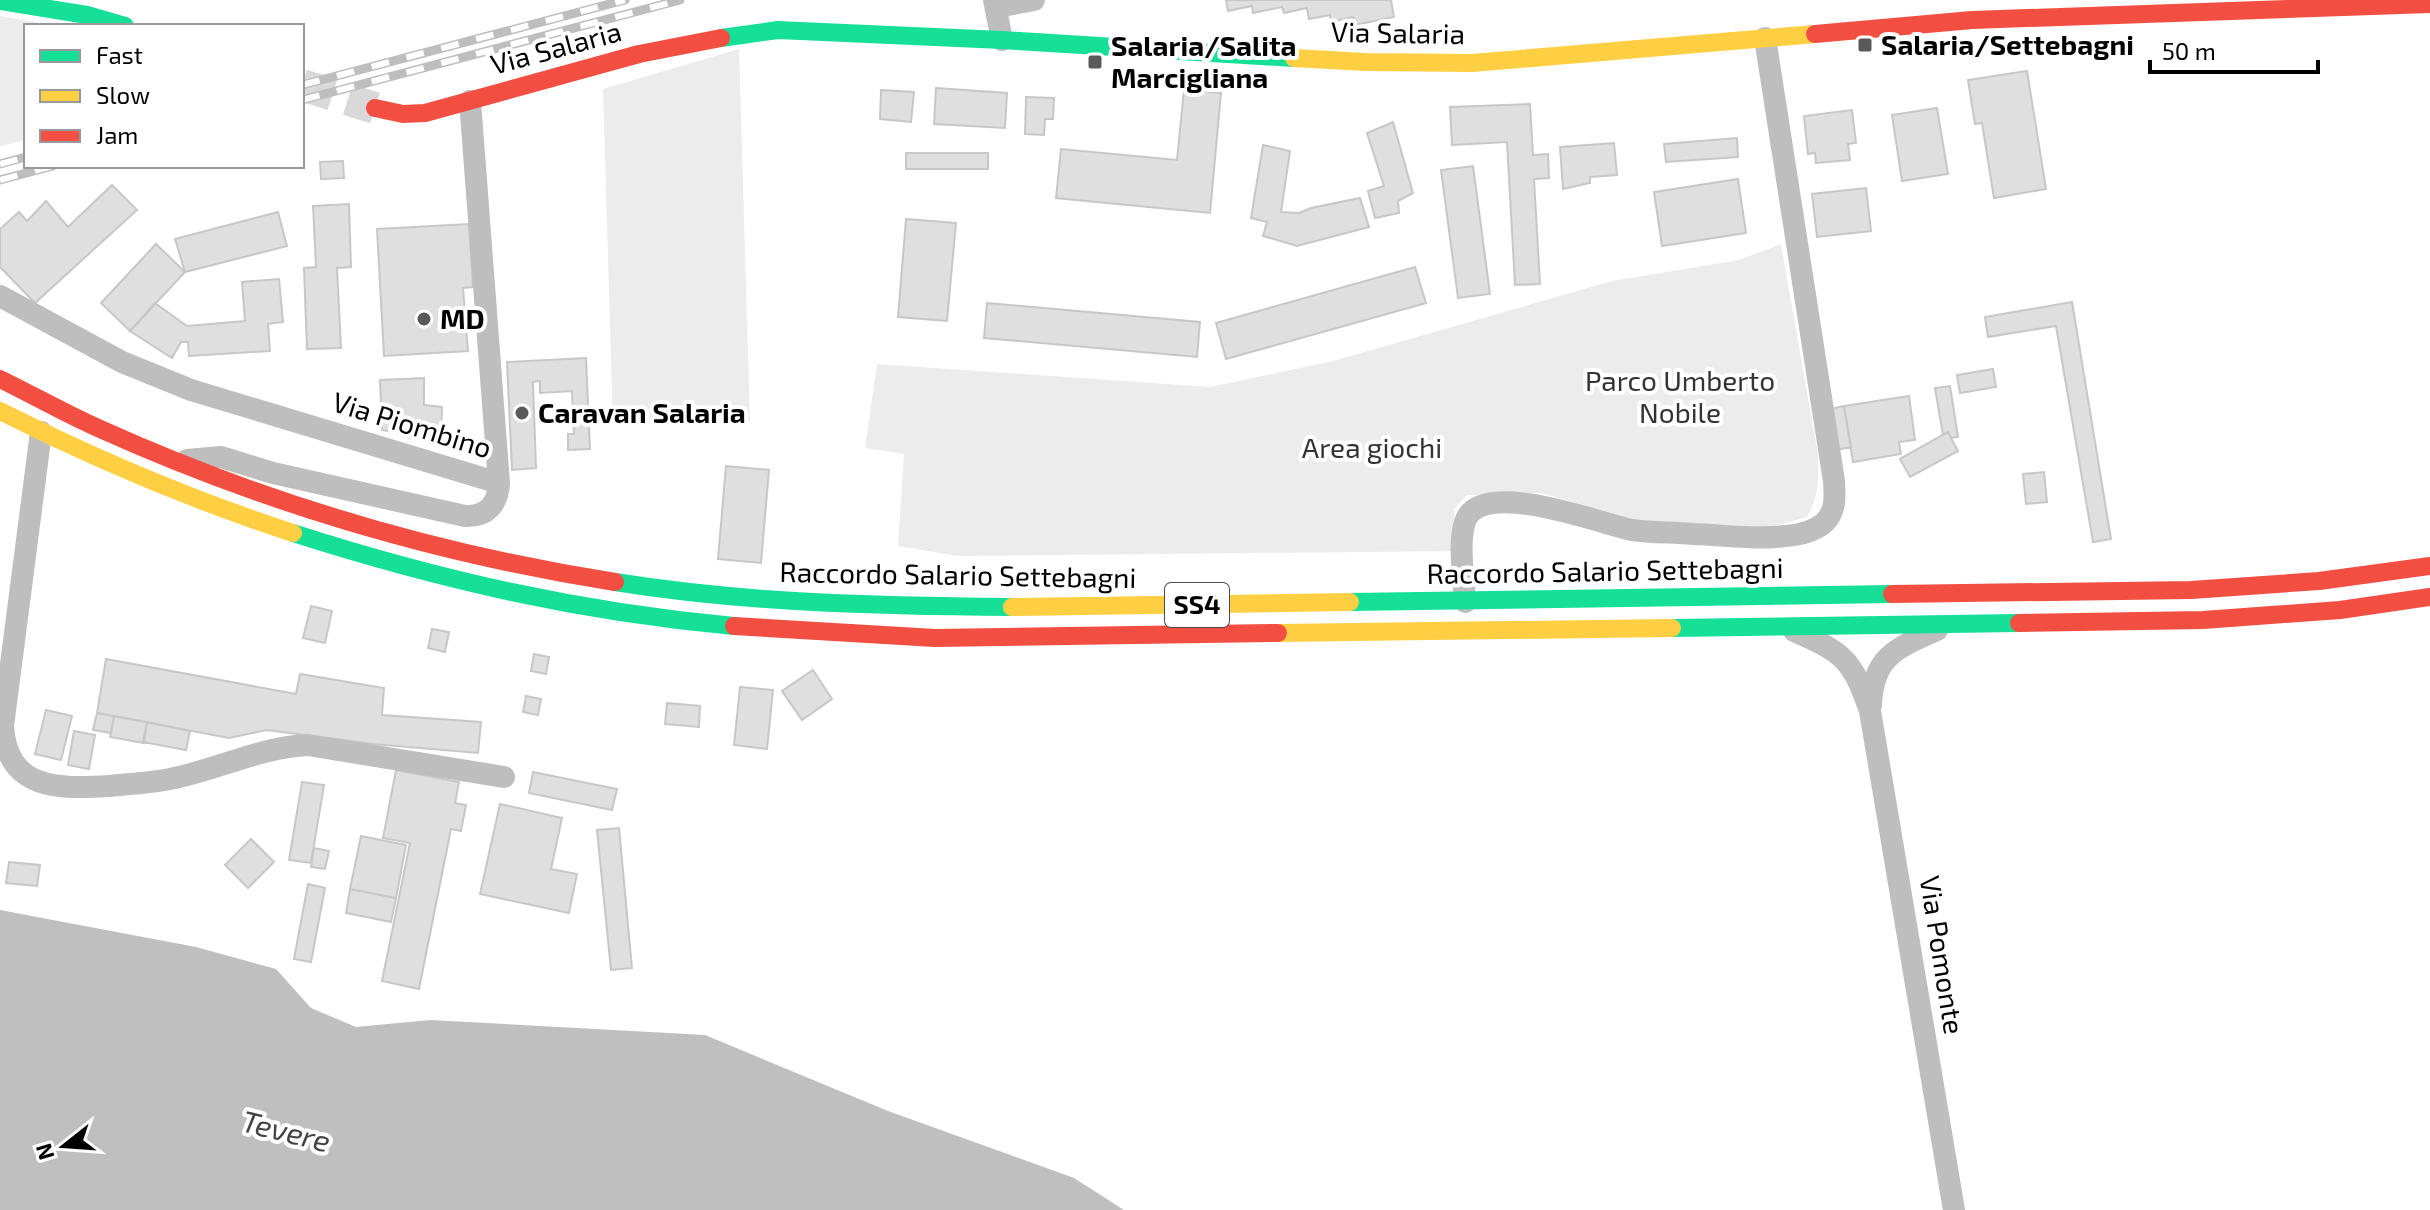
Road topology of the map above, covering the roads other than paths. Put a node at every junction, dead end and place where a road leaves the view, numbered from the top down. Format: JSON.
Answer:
{"nodes":[{"id":1,"x":1034,"y":0,"type":"edge"},
{"id":2,"x":0,"y":1,"type":"edge"},
{"id":3,"x":995,"y":4,"type":"edge"},
{"id":4,"x":2430,"y":4,"type":"edge"},
{"id":5,"x":2220,"y":5,"type":"edge"},
{"id":6,"x":118,"y":24,"type":"edge"},
{"id":7,"x":1765,"y":38,"type":"junction"},
{"id":8,"x":1002,"y":40,"type":"junction"},
{"id":9,"x":470,"y":101,"type":"junction"},
{"id":10,"x":375,"y":108,"type":"tunnel mouth"},
{"id":11,"x":0,"y":296,"type":"edge"},
{"id":12,"x":0,"y":379,"type":"edge"},
{"id":13,"x":0,"y":411,"type":"edge"},
{"id":14,"x":41,"y":432,"type":"junction"},
{"id":15,"x":177,"y":460,"type":"junction"},
{"id":16,"x":499,"y":483,"type":"junction"},
{"id":17,"x":2430,"y":566,"type":"edge"},
{"id":18,"x":2430,"y":597,"type":"edge"},
{"id":19,"x":1465,"y":602,"type":"junction"},
{"id":20,"x":1951,"y":623,"type":"junction"},
{"id":21,"x":1784,"y":627,"type":"junction"},
{"id":22,"x":1870,"y":711,"type":"junction"},
{"id":23,"x":504,"y":777,"type":"dead end"},
{"id":24,"x":1954,"y":1210,"type":"edge"}],
"edges":[{"from":1,"to":3,"type":"street"},
{"from":2,"to":6,"type":"main road"},
{"from":3,"to":8,"type":"street"},
{"from":4,"to":5,"type":"main road","name":"Via Salaria"},
{"from":5,"to":7,"type":"main road","name":"Via Salaria"},
{"from":7,"to":8,"type":"main road","name":"Via Salaria"},
{"from":7,"to":19,"type":"street"},
{"from":8,"to":9,"type":"main road","name":"Via Salaria"},
{"from":9,"to":10,"type":"main road","name":"Via Salaria"},
{"from":9,"to":16,"type":"street","name":"Via Piombino"},
{"from":11,"to":16,"type":"street","name":"Via Piombino"},
{"from":12,"to":15,"type":"main road","name":"Raccordo Salario Settebagni","number":"SS4"},
{"from":13,"to":14,"type":"main road","name":"Raccordo Salario Settebagni","number":"SS4"},
{"from":14,"to":21,"type":"main road","name":"Raccordo Salario Settebagni","number":"SS4"},
{"from":14,"to":23,"type":"street"},
{"from":15,"to":16,"type":"street"},
{"from":15,"to":19,"type":"main road","name":"Raccordo Salario Settebagni","number":"SS4"},
{"from":17,"to":19,"type":"main road","name":"Raccordo Salario Settebagni","number":"SS4"},
{"from":18,"to":20,"type":"main road","name":"Raccordo Salario Settebagni","number":"SS4"},
{"from":20,"to":21,"type":"main road","name":"Raccordo Salario Settebagni","number":"SS4"},
{"from":20,"to":22,"type":"street","name":"Via Pomonte"},
{"from":21,"to":22,"type":"street","name":"Via Pomonte"},
{"from":22,"to":24,"type":"street","name":"Via Pomonte"}]}
